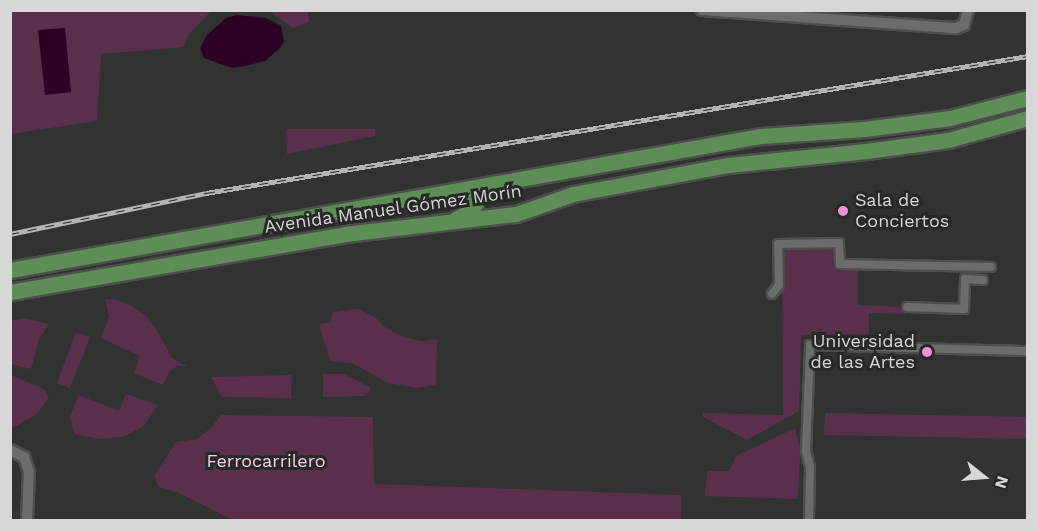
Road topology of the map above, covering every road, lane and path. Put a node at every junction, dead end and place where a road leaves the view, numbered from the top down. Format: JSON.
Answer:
{"nodes":[{"id":1,"x":702,"y":10,"type":"edge"},
{"id":2,"x":968,"y":10,"type":"edge"},
{"id":3,"x":1028,"y":98,"type":"edge"},
{"id":4,"x":1028,"y":118,"type":"edge"},
{"id":5,"x":442,"y":192,"type":"junction"},
{"id":6,"x":434,"y":224,"type":"junction"},
{"id":7,"x":991,"y":267,"type":"dead end"},
{"id":8,"x":10,"y":270,"type":"edge"},
{"id":9,"x":983,"y":280,"type":"dead end"},
{"id":10,"x":10,"y":292,"type":"edge"},
{"id":11,"x":772,"y":294,"type":"dead end"},
{"id":12,"x":907,"y":307,"type":"dead end"},
{"id":13,"x":1028,"y":351,"type":"edge"},
{"id":14,"x":10,"y":450,"type":"edge"},
{"id":15,"x":27,"y":520,"type":"edge"},
{"id":16,"x":809,"y":520,"type":"edge"}],
"edges":[{"from":1,"to":2,"type":"street"},
{"from":3,"to":5,"type":"main road","name":"Avenida Manuel Gómez Morín"},
{"from":4,"to":6,"type":"main road","name":"Avenida Manuel Gómez Morín"},
{"from":5,"to":6,"type":"main road"},
{"from":5,"to":8,"type":"main road","name":"Avenida Manuel Gómez Morín"},
{"from":6,"to":10,"type":"main road","name":"Avenida Manuel Gómez Morín"},
{"from":7,"to":11,"type":"street"},
{"from":9,"to":12,"type":"street"},
{"from":13,"to":16,"type":"street"},
{"from":14,"to":15,"type":"street"}]}
